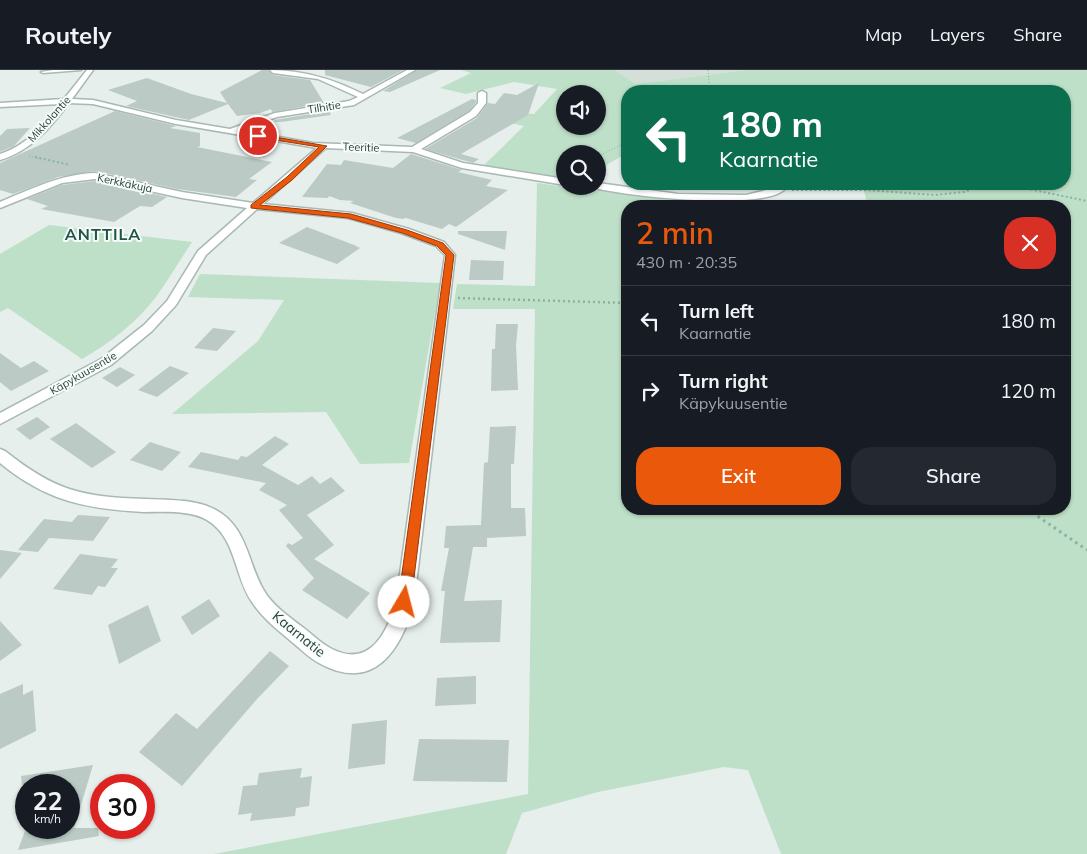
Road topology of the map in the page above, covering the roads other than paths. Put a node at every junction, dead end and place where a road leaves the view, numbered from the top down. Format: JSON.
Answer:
{"nodes":[{"id":1,"x":79,"y":70,"type":"edge"},
{"id":2,"x":90,"y":70,"type":"edge"},
{"id":3,"x":412,"y":70,"type":"edge"},
{"id":4,"x":273,"y":71,"type":"edge"},
{"id":5,"x":43,"y":72,"type":"dead end"},
{"id":6,"x":482,"y":93,"type":"dead end"},
{"id":7,"x":364,"y":97,"type":"junction"},
{"id":8,"x":68,"y":101,"type":"junction"},
{"id":9,"x":0,"y":105,"type":"edge"},
{"id":10,"x":231,"y":131,"type":"junction"},
{"id":11,"x":324,"y":146,"type":"junction"},
{"id":12,"x":414,"y":150,"type":"junction"},
{"id":13,"x":0,"y":157,"type":"edge"},
{"id":14,"x":556,"y":181,"type":"edge"},
{"id":15,"x":606,"y":187,"type":"edge"},
{"id":16,"x":621,"y":189,"type":"edge"},
{"id":17,"x":626,"y":190,"type":"edge"},
{"id":18,"x":779,"y":190,"type":"road end"},
{"id":19,"x":0,"y":205,"type":"edge"},
{"id":20,"x":254,"y":206,"type":"junction"},
{"id":21,"x":1,"y":418,"type":"edge"},
{"id":22,"x":0,"y":455,"type":"edge"}],
"edges":[{"from":1,"to":5,"type":"lane"},
{"from":2,"to":8,"type":"street","name":"Mikkolantie"},
{"from":3,"to":7,"type":"street","name":"Tilhitie"},
{"from":4,"to":7,"type":"street"},
{"from":6,"to":12,"type":"street"},
{"from":7,"to":10,"type":"street","name":"Tilhitie"},
{"from":8,"to":9,"type":"street","name":"Teeritie"},
{"from":8,"to":10,"type":"street","name":"Teeritie"},
{"from":8,"to":13,"type":"street","name":"Mikkolantie"},
{"from":10,"to":11,"type":"street","name":"Teeritie"},
{"from":11,"to":12,"type":"street","name":"Teeritie"},
{"from":11,"to":20,"type":"street","name":"Käpykuusentie"},
{"from":12,"to":14,"type":"street","name":"Teeritie"},
{"from":15,"to":16,"type":"street"},
{"from":17,"to":18,"type":"street"},
{"from":19,"to":20,"type":"street","name":"Kerkkäkuja"},
{"from":20,"to":21,"type":"street","name":"Käpykuusentie"},
{"from":20,"to":22,"type":"street","name":"Kaarnatie"}]}
